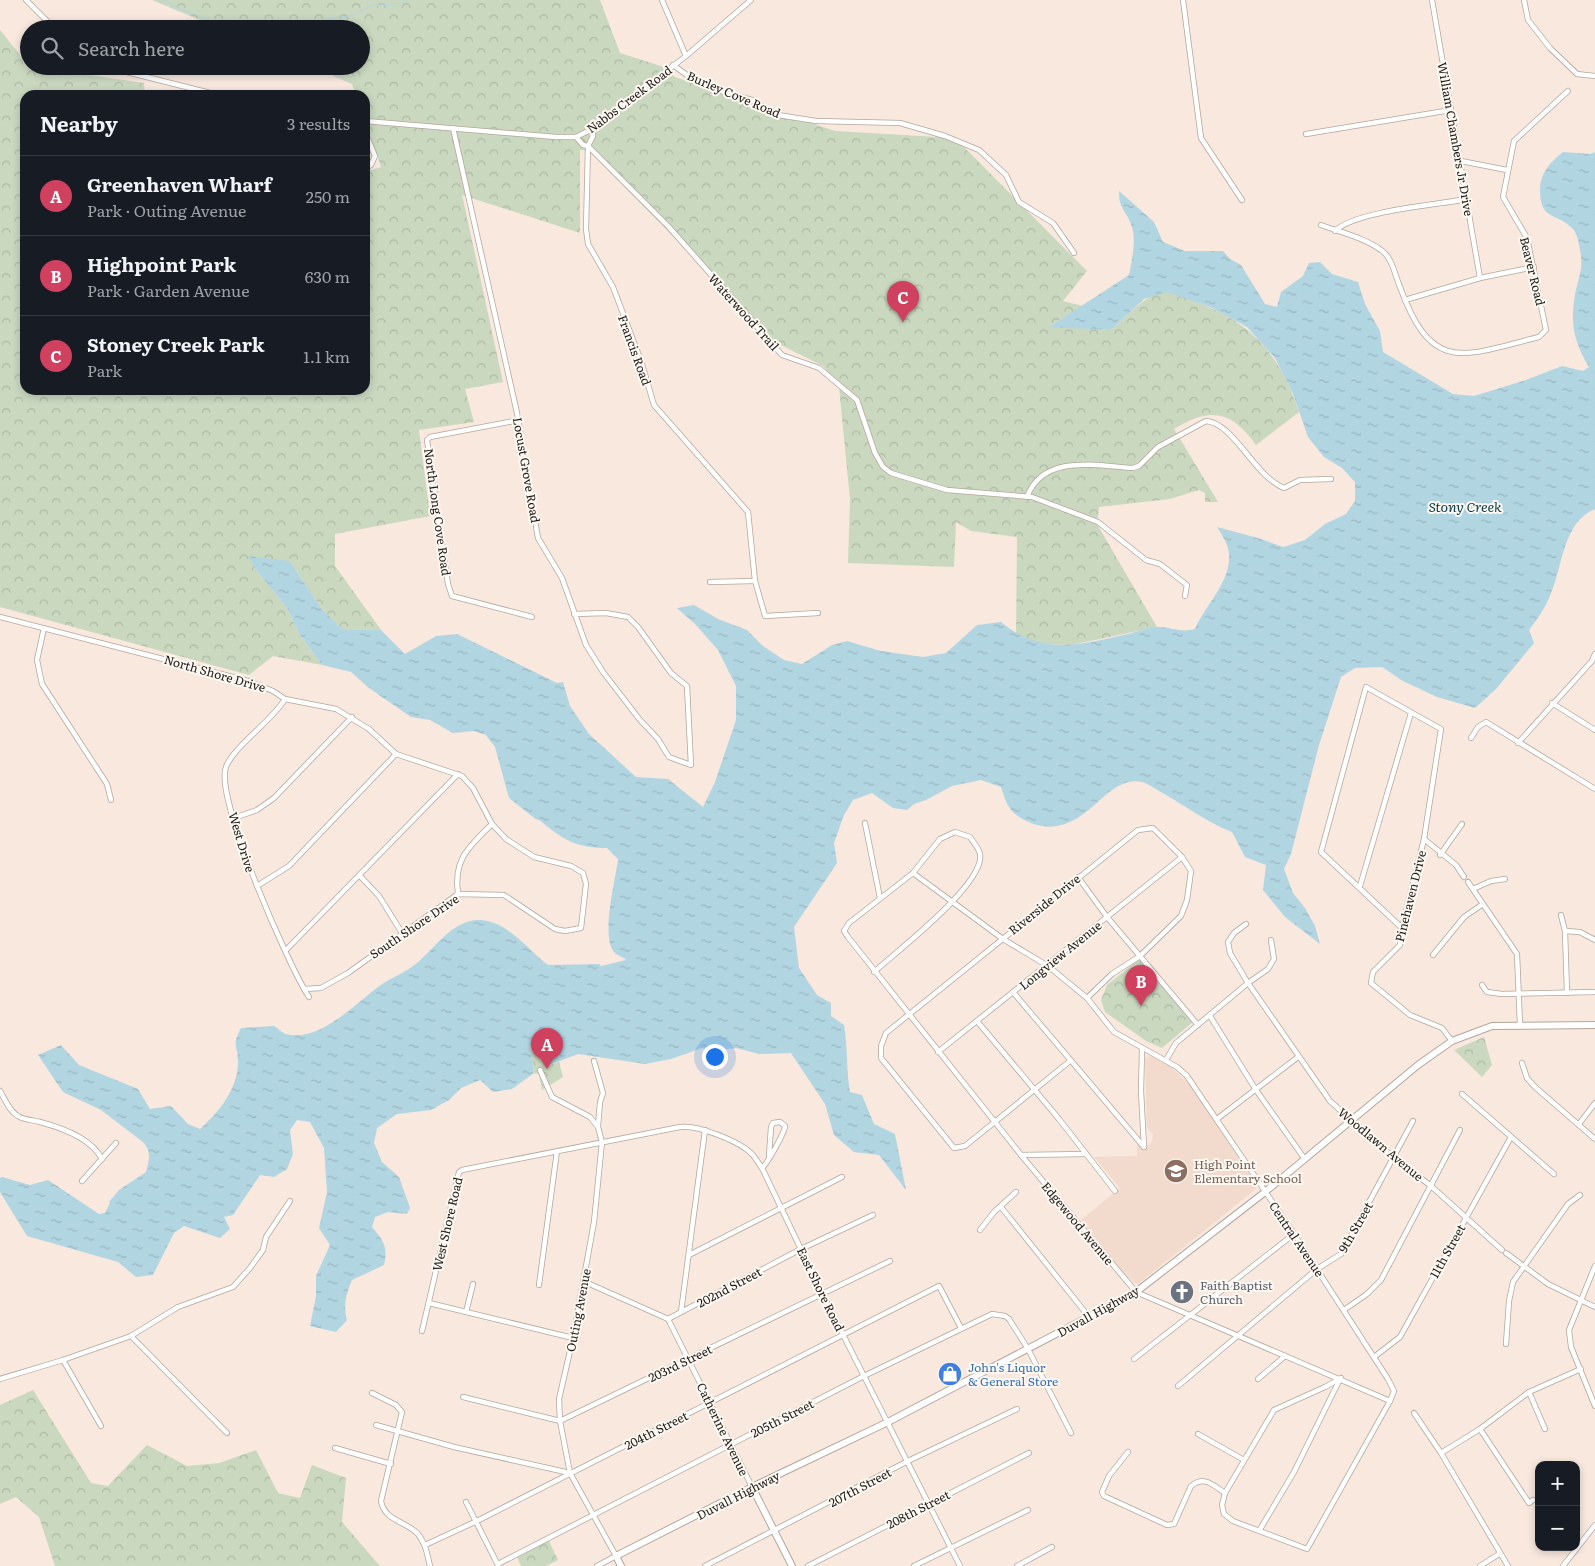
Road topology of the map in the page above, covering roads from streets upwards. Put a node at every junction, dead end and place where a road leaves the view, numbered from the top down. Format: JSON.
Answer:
{"nodes":[{"id":1,"x":26,"y":0,"type":"edge"},
{"id":2,"x":662,"y":0,"type":"edge"},
{"id":3,"x":751,"y":0,"type":"edge"},
{"id":4,"x":1183,"y":0,"type":"edge"},
{"id":5,"x":1432,"y":0,"type":"edge"},
{"id":6,"x":1524,"y":0,"type":"edge"},
{"id":7,"x":46,"y":20,"type":"edge"},
{"id":8,"x":686,"y":56,"type":"junction"},
{"id":9,"x":673,"y":65,"type":"junction"},
{"id":10,"x":139,"y":75,"type":"edge"},
{"id":11,"x":1595,"y":76,"type":"edge"},
{"id":12,"x":198,"y":90,"type":"edge"},
{"id":13,"x":1568,"y":91,"type":"dead end"},
{"id":14,"x":1451,"y":110,"type":"junction"},
{"id":15,"x":370,"y":121,"type":"edge"},
{"id":16,"x":453,"y":128,"type":"junction"},
{"id":17,"x":592,"y":128,"type":"junction"},
{"id":18,"x":1306,"y":134,"type":"dead end"},
{"id":19,"x":576,"y":137,"type":"junction"},
{"id":20,"x":370,"y":145,"type":"edge"},
{"id":21,"x":588,"y":146,"type":"junction"},
{"id":22,"x":1461,"y":161,"type":"junction"},
{"id":23,"x":370,"y":166,"type":"edge"},
{"id":24,"x":1507,"y":170,"type":"junction"},
{"id":25,"x":1467,"y":199,"type":"junction"},
{"id":26,"x":1242,"y":200,"type":"dead end"},
{"id":27,"x":1321,"y":225,"type":"dead end"},
{"id":28,"x":1335,"y":231,"type":"junction"},
{"id":29,"x":1074,"y":253,"type":"dead end"},
{"id":30,"x":1534,"y":267,"type":"junction"},
{"id":31,"x":1480,"y":278,"type":"junction"},
{"id":32,"x":1405,"y":300,"type":"junction"},
{"id":33,"x":519,"y":420,"type":"junction"},
{"id":34,"x":1331,"y":479,"type":"dead end"},
{"id":35,"x":1027,"y":497,"type":"junction"},
{"id":36,"x":755,"y":581,"type":"junction"},
{"id":37,"x":710,"y":582,"type":"dead end"},
{"id":38,"x":1185,"y":596,"type":"dead end"},
{"id":39,"x":818,"y":613,"type":"dead end"},
{"id":40,"x":574,"y":614,"type":"junction"},
{"id":41,"x":0,"y":617,"type":"edge"},
{"id":42,"x":532,"y":617,"type":"dead end"},
{"id":43,"x":44,"y":628,"type":"junction"},
{"id":44,"x":1595,"y":654,"type":"edge"},
{"id":45,"x":1593,"y":662,"type":"edge"},
{"id":46,"x":285,"y":698,"type":"junction"},
{"id":47,"x":1552,"y":703,"type":"junction"},
{"id":48,"x":1411,"y":713,"type":"junction"},
{"id":49,"x":352,"y":717,"type":"junction"},
{"id":50,"x":1595,"y":730,"type":"edge"},
{"id":51,"x":1471,"y":738,"type":"dead end"},
{"id":52,"x":1518,"y":743,"type":"junction"},
{"id":53,"x":396,"y":754,"type":"junction"},
{"id":54,"x":458,"y":774,"type":"junction"},
{"id":55,"x":1595,"y":790,"type":"edge"},
{"id":56,"x":111,"y":800,"type":"dead end"},
{"id":57,"x":234,"y":818,"type":"junction"},
{"id":58,"x":865,"y":823,"type":"dead end"},
{"id":59,"x":492,"y":824,"type":"junction"},
{"id":60,"x":1462,"y":824,"type":"dead end"},
{"id":61,"x":1424,"y":840,"type":"junction"},
{"id":62,"x":1440,"y":855,"type":"junction"},
{"id":63,"x":1182,"y":857,"type":"junction"},
{"id":64,"x":913,"y":873,"type":"junction"},
{"id":65,"x":360,"y":876,"type":"junction"},
{"id":66,"x":1078,"y":876,"type":"junction"},
{"id":67,"x":1464,"y":877,"type":"dead end"},
{"id":68,"x":1505,"y":879,"type":"dead end"},
{"id":69,"x":1468,"y":882,"type":"dead end"},
{"id":70,"x":257,"y":886,"type":"junction"},
{"id":71,"x":1360,"y":886,"type":"junction"},
{"id":72,"x":1473,"y":889,"type":"junction"},
{"id":73,"x":458,"y":894,"type":"junction"},
{"id":74,"x":880,"y":898,"type":"junction"},
{"id":75,"x":954,"y":902,"type":"junction"},
{"id":76,"x":1483,"y":904,"type":"junction"},
{"id":77,"x":1560,"y":915,"type":"dead end"},
{"id":78,"x":1107,"y":917,"type":"junction"},
{"id":79,"x":1246,"y":924,"type":"dead end"},
{"id":80,"x":581,"y":928,"type":"joint"},
{"id":81,"x":1402,"y":928,"type":"junction"},
{"id":82,"x":1565,"y":931,"type":"junction"},
{"id":83,"x":402,"y":933,"type":"junction"},
{"id":84,"x":1003,"y":938,"type":"junction"},
{"id":85,"x":1271,"y":940,"type":"dead end"},
{"id":86,"x":1595,"y":940,"type":"edge"},
{"id":87,"x":286,"y":950,"type":"junction"},
{"id":88,"x":1433,"y":955,"type":"dead end"},
{"id":89,"x":1140,"y":956,"type":"junction"},
{"id":90,"x":1046,"y":965,"type":"junction"},
{"id":91,"x":874,"y":972,"type":"junction"},
{"id":92,"x":1248,"y":983,"type":"junction"},
{"id":93,"x":1482,"y":985,"type":"dead end"},
{"id":94,"x":304,"y":989,"type":"junction"},
{"id":95,"x":1013,"y":992,"type":"junction"},
{"id":96,"x":1595,"y":992,"type":"edge"},
{"id":97,"x":1521,"y":993,"type":"junction"},
{"id":98,"x":1567,"y":993,"type":"junction"},
{"id":99,"x":309,"y":997,"type":"dead end"},
{"id":100,"x":1087,"y":998,"type":"junction"},
{"id":101,"x":908,"y":1016,"type":"junction"},
{"id":102,"x":1210,"y":1016,"type":"junction"},
{"id":103,"x":977,"y":1021,"type":"junction"},
{"id":104,"x":1595,"y":1024,"type":"edge"},
{"id":105,"x":1520,"y":1025,"type":"junction"},
{"id":106,"x":1198,"y":1026,"type":"junction"},
{"id":107,"x":1452,"y":1040,"type":"junction"},
{"id":108,"x":1142,"y":1048,"type":"junction"},
{"id":109,"x":938,"y":1052,"type":"junction"},
{"id":110,"x":1298,"y":1057,"type":"junction"},
{"id":111,"x":594,"y":1061,"type":"dead end"},
{"id":112,"x":1167,"y":1061,"type":"junction"},
{"id":113,"x":1070,"y":1062,"type":"junction"},
{"id":114,"x":1522,"y":1064,"type":"dead end"},
{"id":115,"x":540,"y":1070,"type":"dead end"},
{"id":116,"x":1034,"y":1089,"type":"junction"},
{"id":117,"x":1256,"y":1090,"type":"junction"},
{"id":118,"x":0,"y":1091,"type":"edge"},
{"id":119,"x":1462,"y":1094,"type":"dead end"},
{"id":120,"x":1595,"y":1103,"type":"edge"},
{"id":121,"x":1217,"y":1119,"type":"junction"},
{"id":122,"x":1351,"y":1120,"type":"junction"},
{"id":123,"x":1412,"y":1121,"type":"dead end"},
{"id":124,"x":995,"y":1122,"type":"junction"},
{"id":125,"x":1579,"y":1124,"type":"junction"},
{"id":126,"x":598,"y":1127,"type":"junction"},
{"id":127,"x":705,"y":1130,"type":"junction"},
{"id":128,"x":1460,"y":1130,"type":"dead end"},
{"id":129,"x":1511,"y":1137,"type":"junction"},
{"id":130,"x":1595,"y":1139,"type":"edge"},
{"id":131,"x":602,"y":1142,"type":"junction"},
{"id":132,"x":116,"y":1143,"type":"dead end"},
{"id":133,"x":557,"y":1151,"type":"junction"},
{"id":134,"x":1086,"y":1154,"type":"junction"},
{"id":135,"x":1021,"y":1155,"type":"junction"},
{"id":136,"x":769,"y":1156,"type":"junction"},
{"id":137,"x":1393,"y":1157,"type":"junction"},
{"id":138,"x":1304,"y":1158,"type":"junction"},
{"id":139,"x":102,"y":1159,"type":"junction"},
{"id":140,"x":762,"y":1168,"type":"junction"},
{"id":141,"x":1554,"y":1174,"type":"dead end"},
{"id":142,"x":842,"y":1177,"type":"dead end"},
{"id":143,"x":82,"y":1181,"type":"dead end"},
{"id":144,"x":1431,"y":1186,"type":"junction"},
{"id":145,"x":1115,"y":1191,"type":"dead end"},
{"id":146,"x":1016,"y":1192,"type":"dead end"},
{"id":147,"x":1265,"y":1192,"type":"junction"},
{"id":148,"x":1580,"y":1196,"type":"dead end"},
{"id":149,"x":290,"y":1201,"type":"dead end"},
{"id":150,"x":780,"y":1207,"type":"junction"},
{"id":151,"x":1001,"y":1207,"type":"junction"},
{"id":152,"x":873,"y":1214,"type":"dead end"},
{"id":153,"x":1466,"y":1218,"type":"junction"},
{"id":154,"x":980,"y":1230,"type":"dead end"},
{"id":155,"x":1294,"y":1234,"type":"junction"},
{"id":156,"x":801,"y":1249,"type":"junction"},
{"id":157,"x":689,"y":1255,"type":"junction"},
{"id":158,"x":890,"y":1261,"type":"dead end"},
{"id":159,"x":1595,"y":1266,"type":"edge"},
{"id":160,"x":1524,"y":1267,"type":"junction"},
{"id":161,"x":1317,"y":1269,"type":"junction"},
{"id":162,"x":584,"y":1281,"type":"junction"},
{"id":163,"x":473,"y":1284,"type":"dead end"},
{"id":164,"x":539,"y":1285,"type":"dead end"},
{"id":165,"x":1136,"y":1292,"type":"junction"},
{"id":166,"x":822,"y":1293,"type":"junction"},
{"id":167,"x":1580,"y":1299,"type":"junction"},
{"id":168,"x":429,"y":1303,"type":"junction"},
{"id":169,"x":1595,"y":1307,"type":"edge"},
{"id":170,"x":1344,"y":1310,"type":"junction"},
{"id":171,"x":466,"y":1312,"type":"junction"},
{"id":172,"x":680,"y":1312,"type":"junction"},
{"id":173,"x":1191,"y":1316,"type":"junction"},
{"id":174,"x":1089,"y":1317,"type":"junction"},
{"id":175,"x":668,"y":1319,"type":"junction"},
{"id":176,"x":961,"y":1328,"type":"junction"},
{"id":177,"x":422,"y":1331,"type":"dead end"},
{"id":178,"x":843,"y":1335,"type":"junction"},
{"id":179,"x":132,"y":1336,"type":"junction"},
{"id":180,"x":1238,"y":1336,"type":"junction"},
{"id":181,"x":573,"y":1338,"type":"junction"},
{"id":182,"x":1506,"y":1344,"type":"dead end"},
{"id":183,"x":1028,"y":1350,"type":"junction"},
{"id":184,"x":1284,"y":1356,"type":"junction"},
{"id":185,"x":1374,"y":1357,"type":"junction"},
{"id":186,"x":688,"y":1359,"type":"junction"},
{"id":187,"x":64,"y":1360,"type":"junction"},
{"id":188,"x":1134,"y":1360,"type":"dead end"},
{"id":189,"x":1581,"y":1369,"type":"junction"},
{"id":190,"x":864,"y":1376,"type":"junction"},
{"id":191,"x":1340,"y":1378,"type":"junction"},
{"id":192,"x":0,"y":1379,"type":"edge"},
{"id":193,"x":1258,"y":1379,"type":"dead end"},
{"id":194,"x":1178,"y":1386,"type":"dead end"},
{"id":195,"x":1529,"y":1392,"type":"junction"},
{"id":196,"x":372,"y":1393,"type":"dead end"},
{"id":197,"x":463,"y":1397,"type":"dead end"},
{"id":198,"x":1390,"y":1401,"type":"junction"},
{"id":199,"x":710,"y":1403,"type":"junction"},
{"id":200,"x":1595,"y":1406,"type":"edge"},
{"id":201,"x":1016,"y":1409,"type":"dead end"},
{"id":202,"x":1414,"y":1413,"type":"dead end"},
{"id":203,"x":560,"y":1421,"type":"junction"},
{"id":204,"x":888,"y":1422,"type":"junction"},
{"id":205,"x":376,"y":1425,"type":"dead end"},
{"id":206,"x":100,"y":1426,"type":"dead end"},
{"id":207,"x":1480,"y":1429,"type":"junction"},
{"id":208,"x":1545,"y":1429,"type":"dead end"},
{"id":209,"x":399,"y":1431,"type":"junction"},
{"id":210,"x":227,"y":1433,"type":"dead end"},
{"id":211,"x":1071,"y":1434,"type":"dead end"},
{"id":212,"x":1198,"y":1434,"type":"dead end"},
{"id":213,"x":731,"y":1445,"type":"junction"},
{"id":214,"x":335,"y":1448,"type":"dead end"},
{"id":215,"x":1128,"y":1452,"type":"dead end"},
{"id":216,"x":1029,"y":1453,"type":"dead end"},
{"id":217,"x":1442,"y":1453,"type":"junction"},
{"id":218,"x":1244,"y":1460,"type":"junction"},
{"id":219,"x":908,"y":1462,"type":"junction"},
{"id":220,"x":391,"y":1464,"type":"junction"},
{"id":221,"x":570,"y":1473,"type":"junction"},
{"id":222,"x":752,"y":1487,"type":"junction"},
{"id":223,"x":1225,"y":1493,"type":"junction"},
{"id":224,"x":1533,"y":1500,"type":"dead end"},
{"id":225,"x":466,"y":1502,"type":"dead end"},
{"id":226,"x":930,"y":1503,"type":"junction"},
{"id":227,"x":1028,"y":1510,"type":"dead end"},
{"id":228,"x":594,"y":1514,"type":"junction"},
{"id":229,"x":477,"y":1521,"type":"junction"},
{"id":230,"x":1595,"y":1525,"type":"edge"},
{"id":231,"x":1259,"y":1531,"type":"junction"},
{"id":232,"x":774,"y":1532,"type":"junction"},
{"id":233,"x":426,"y":1545,"type":"junction"},
{"id":234,"x":950,"y":1547,"type":"junction"},
{"id":235,"x":1052,"y":1547,"type":"dead end"},
{"id":236,"x":1499,"y":1554,"type":"junction"},
{"id":237,"x":616,"y":1556,"type":"junction"},
{"id":238,"x":498,"y":1565,"type":"edge"},
{"id":239,"x":430,"y":1566,"type":"edge"},
{"id":240,"x":598,"y":1566,"type":"edge"},
{"id":241,"x":621,"y":1566,"type":"edge"},
{"id":242,"x":705,"y":1566,"type":"edge"},
{"id":243,"x":792,"y":1566,"type":"edge"},
{"id":244,"x":808,"y":1566,"type":"edge"},
{"id":245,"x":914,"y":1566,"type":"edge"},
{"id":246,"x":960,"y":1566,"type":"edge"},
{"id":247,"x":1017,"y":1566,"type":"edge"},
{"id":248,"x":1480,"y":1566,"type":"edge"},
{"id":249,"x":1508,"y":1566,"type":"edge"},
{"id":250,"x":1563,"y":1566,"type":"edge"}],
"edges":[{"from":1,"to":7,"type":"street"},
{"from":2,"to":8,"type":"street"},
{"from":3,"to":8,"type":"street","name":"Nabbs Creek Road"},
{"from":4,"to":26,"type":"street"},
{"from":5,"to":14,"type":"street","name":"William Chambers Jr Drive"},
{"from":6,"to":11,"type":"street"},
{"from":8,"to":9,"type":"street","name":"Nabbs Creek Road"},
{"from":9,"to":17,"type":"street","name":"Nabbs Creek Road"},
{"from":9,"to":29,"type":"street","name":"Burley Cove Road"},
{"from":10,"to":12,"type":"street"},
{"from":13,"to":24,"type":"street","name":"Beaver Road"},
{"from":14,"to":18,"type":"street"},
{"from":14,"to":22,"type":"street","name":"William Chambers Jr Drive"},
{"from":15,"to":16,"type":"street","name":"Nabbs Creek Road"},
{"from":16,"to":19,"type":"street","name":"Nabbs Creek Road"},
{"from":16,"to":33,"type":"street","name":"Locust Grove Road"},
{"from":17,"to":19,"type":"street","name":"Nabbs Creek Road"},
{"from":17,"to":21,"type":"street"},
{"from":19,"to":21,"type":"street"},
{"from":20,"to":23,"type":"street"},
{"from":21,"to":35,"type":"street","name":"Waterwood Trail"},
{"from":21,"to":36,"type":"street","name":"Francis Road"},
{"from":22,"to":24,"type":"street"},
{"from":22,"to":25,"type":"street","name":"William Chambers Jr Drive"},
{"from":24,"to":30,"type":"street","name":"Beaver Road"},
{"from":25,"to":28,"type":"street"},
{"from":25,"to":31,"type":"street","name":"William Chambers Jr Drive"},
{"from":27,"to":28,"type":"street"},
{"from":28,"to":32,"type":"street"},
{"from":30,"to":31,"type":"street"},
{"from":30,"to":32,"type":"street","name":"Beaver Road"},
{"from":31,"to":32,"type":"street"},
{"from":33,"to":40,"type":"street","name":"Locust Grove Road"},
{"from":33,"to":42,"type":"street","name":"North Long Cove Road"},
{"from":34,"to":35,"type":"street"},
{"from":35,"to":38,"type":"street","name":"Waterwood Trail"},
{"from":36,"to":37,"type":"street"},
{"from":36,"to":39,"type":"street","name":"Francis Road"},
{"from":40,"to":40,"type":"street","name":"Locust Grove Road"},
{"from":41,"to":43,"type":"street","name":"North Shore Drive"},
{"from":43,"to":46,"type":"street","name":"North Shore Drive"},
{"from":43,"to":56,"type":"street"},
{"from":44,"to":45,"type":"street"},
{"from":45,"to":47,"type":"street"},
{"from":46,"to":49,"type":"street","name":"North Shore Drive"},
{"from":46,"to":57,"type":"street","name":"West Drive"},
{"from":47,"to":50,"type":"street"},
{"from":47,"to":52,"type":"street"},
{"from":48,"to":61,"type":"street","name":"Pinehaven Drive"},
{"from":48,"to":71,"type":"street"},
{"from":48,"to":71,"type":"street"},
{"from":49,"to":53,"type":"street","name":"North Shore Drive"},
{"from":49,"to":57,"type":"street"},
{"from":51,"to":52,"type":"street"},
{"from":52,"to":55,"type":"street"},
{"from":53,"to":54,"type":"street","name":"North Shore Drive"},
{"from":53,"to":70,"type":"street"},
{"from":54,"to":59,"type":"street","name":"North Shore Drive"},
{"from":54,"to":65,"type":"street"},
{"from":57,"to":70,"type":"street","name":"West Drive"},
{"from":58,"to":74,"type":"street"},
{"from":59,"to":73,"type":"street"},
{"from":59,"to":80,"type":"street","name":"North Shore Drive"},
{"from":60,"to":62,"type":"street"},
{"from":61,"to":62,"type":"street"},
{"from":61,"to":81,"type":"street","name":"Pinehaven Drive"},
{"from":62,"to":67,"type":"street"},
{"from":63,"to":66,"type":"street","name":"Riverside Drive"},
{"from":63,"to":78,"type":"street","name":"Longview Avenue"},
{"from":63,"to":89,"type":"street"},
{"from":64,"to":74,"type":"street"},
{"from":64,"to":75,"type":"street","name":"Central Avenue"},
{"from":64,"to":75,"type":"street"},
{"from":65,"to":83,"type":"street"},
{"from":65,"to":87,"type":"street"},
{"from":66,"to":78,"type":"street"},
{"from":66,"to":84,"type":"street","name":"Riverside Drive"},
{"from":68,"to":72,"type":"street"},
{"from":69,"to":72,"type":"street"},
{"from":70,"to":87,"type":"street","name":"West Drive"},
{"from":71,"to":81,"type":"street"},
{"from":72,"to":76,"type":"street"},
{"from":73,"to":80,"type":"street","name":"South Shore Drive"},
{"from":73,"to":83,"type":"street","name":"South Shore Drive"},
{"from":74,"to":91,"type":"street","name":"Edgewood Avenue"},
{"from":75,"to":84,"type":"street","name":"Central Avenue"},
{"from":75,"to":91,"type":"street"},
{"from":76,"to":88,"type":"street"},
{"from":76,"to":97,"type":"street"},
{"from":77,"to":82,"type":"street"},
{"from":78,"to":89,"type":"street"},
{"from":78,"to":90,"type":"street","name":"Longview Avenue"},
{"from":79,"to":92,"type":"street","name":"Woodlawn Avenue"},
{"from":81,"to":107,"type":"street","name":"Pinehaven Drive"},
{"from":82,"to":86,"type":"street"},
{"from":82,"to":98,"type":"street"},
{"from":83,"to":94,"type":"street","name":"South Shore Drive"},
{"from":84,"to":90,"type":"street","name":"Central Avenue"},
{"from":84,"to":101,"type":"street","name":"Riverside Drive"},
{"from":85,"to":92,"type":"street"},
{"from":87,"to":94,"type":"street","name":"West Drive"},
{"from":89,"to":100,"type":"street"},
{"from":89,"to":106,"type":"street"},
{"from":90,"to":95,"type":"street","name":"Longview Avenue"},
{"from":90,"to":100,"type":"street","name":"Central Avenue"},
{"from":91,"to":101,"type":"street","name":"Edgewood Avenue"},
{"from":92,"to":102,"type":"street"},
{"from":92,"to":110,"type":"street","name":"Woodlawn Avenue"},
{"from":93,"to":97,"type":"street"},
{"from":94,"to":99,"type":"street","name":"West Drive"},
{"from":95,"to":103,"type":"street","name":"Longview Avenue"},
{"from":95,"to":113,"type":"street"},
{"from":96,"to":98,"type":"street"},
{"from":97,"to":98,"type":"street"},
{"from":97,"to":105,"type":"street"},
{"from":100,"to":108,"type":"street","name":"Central Avenue"},
{"from":101,"to":109,"type":"street","name":"Edgewood Avenue"},
{"from":101,"to":124,"type":"street","name":"Riverside Drive"},
{"from":102,"to":106,"type":"street"},
{"from":102,"to":117,"type":"street"},
{"from":103,"to":109,"type":"street","name":"Longview Avenue"},
{"from":103,"to":116,"type":"street"},
{"from":104,"to":105,"type":"street","name":"Duvall Highway"},
{"from":105,"to":107,"type":"street","name":"Duvall Highway"},
{"from":106,"to":112,"type":"street"},
{"from":107,"to":122,"type":"street","name":"Duvall Highway"},
{"from":108,"to":112,"type":"street","name":"Central Avenue"},
{"from":108,"to":113,"type":"street"},
{"from":109,"to":124,"type":"street","name":"Edgewood Avenue"},
{"from":110,"to":117,"type":"street"},
{"from":110,"to":122,"type":"street","name":"Woodlawn Avenue"},
{"from":111,"to":126,"type":"street","name":"Outing Avenue"},
{"from":112,"to":121,"type":"street","name":"Central Avenue"},
{"from":113,"to":116,"type":"street"},
{"from":114,"to":125,"type":"street"},
{"from":115,"to":126,"type":"street"},
{"from":116,"to":124,"type":"street"},
{"from":116,"to":134,"type":"street"},
{"from":117,"to":121,"type":"street"},
{"from":117,"to":138,"type":"street"},
{"from":118,"to":139,"type":"street"},
{"from":119,"to":129,"type":"street"},
{"from":120,"to":125,"type":"street"},
{"from":121,"to":147,"type":"street","name":"Central Avenue"},
{"from":122,"to":137,"type":"street","name":"Woodlawn Avenue"},
{"from":122,"to":138,"type":"street","name":"Duvall Highway"},
{"from":123,"to":137,"type":"street","name":"9th Street"},
{"from":124,"to":135,"type":"street","name":"Edgewood Avenue"},
{"from":125,"to":130,"type":"street"},
{"from":126,"to":131,"type":"street","name":"Outing Avenue"},
{"from":127,"to":131,"type":"street","name":"East Shore Road"},
{"from":127,"to":140,"type":"street","name":"East Shore Road"},
{"from":127,"to":157,"type":"street"},
{"from":128,"to":144,"type":"street"},
{"from":129,"to":141,"type":"street"},
{"from":129,"to":153,"type":"street","name":"11th Street"},
{"from":131,"to":133,"type":"street","name":"West Shore Road"},
{"from":131,"to":162,"type":"street","name":"Outing Avenue"},
{"from":132,"to":139,"type":"street"},
{"from":133,"to":164,"type":"street"},
{"from":133,"to":168,"type":"street","name":"West Shore Road"},
{"from":134,"to":135,"type":"street"},
{"from":134,"to":145,"type":"street"},
{"from":135,"to":165,"type":"street","name":"Edgewood Avenue"},
{"from":136,"to":136,"type":"street"},
{"from":136,"to":140,"type":"street"},
{"from":137,"to":144,"type":"street","name":"Woodlawn Avenue"},
{"from":137,"to":161,"type":"street","name":"9th Street"},
{"from":138,"to":147,"type":"street","name":"Duvall Highway"},
{"from":139,"to":143,"type":"street"},
{"from":140,"to":150,"type":"street","name":"East Shore Road"},
{"from":142,"to":150,"type":"street"},
{"from":144,"to":153,"type":"street","name":"Woodlawn Avenue"},
{"from":144,"to":170,"type":"street"},
{"from":146,"to":151,"type":"street"},
{"from":147,"to":155,"type":"street","name":"Central Avenue"},
{"from":147,"to":165,"type":"street","name":"Duvall Highway"},
{"from":148,"to":160,"type":"street"},
{"from":149,"to":179,"type":"street"},
{"from":150,"to":156,"type":"street","name":"East Shore Road"},
{"from":150,"to":157,"type":"street"},
{"from":151,"to":154,"type":"street"},
{"from":151,"to":174,"type":"street"},
{"from":152,"to":156,"type":"street","name":"202nd Street"},
{"from":153,"to":160,"type":"street","name":"Woodlawn Avenue"},
{"from":153,"to":185,"type":"street","name":"11th Street"},
{"from":155,"to":161,"type":"street","name":"Central Avenue"},
{"from":155,"to":173,"type":"street"},
{"from":156,"to":166,"type":"street","name":"East Shore Road"},
{"from":156,"to":172,"type":"street","name":"202nd Street"},
{"from":157,"to":172,"type":"street"},
{"from":158,"to":166,"type":"street","name":"203rd Street"},
{"from":159,"to":167,"type":"street"},
{"from":160,"to":167,"type":"street","name":"Woodlawn Avenue"},
{"from":160,"to":182,"type":"street"},
{"from":161,"to":170,"type":"street","name":"Central Avenue"},
{"from":161,"to":180,"type":"street","name":"9th Street"},
{"from":162,"to":175,"type":"street"},
{"from":162,"to":181,"type":"street","name":"Outing Avenue"},
{"from":163,"to":171,"type":"street"},
{"from":165,"to":173,"type":"street","name":"Edgewood Avenue"},
{"from":165,"to":174,"type":"street","name":"Duvall Highway"},
{"from":166,"to":178,"type":"street","name":"East Shore Road"},
{"from":166,"to":186,"type":"street","name":"203rd Street"},
{"from":167,"to":169,"type":"street","name":"Woodlawn Avenue"},
{"from":167,"to":189,"type":"street"},
{"from":168,"to":171,"type":"street"},
{"from":168,"to":177,"type":"street","name":"West Shore Road"},
{"from":170,"to":185,"type":"street","name":"Central Avenue"},
{"from":171,"to":181,"type":"street"},
{"from":172,"to":175,"type":"street","name":"202nd Street"},
{"from":173,"to":180,"type":"street","name":"Edgewood Avenue"},
{"from":173,"to":188,"type":"street"},
{"from":174,"to":183,"type":"street","name":"Duvall Highway"},
{"from":175,"to":186,"type":"street","name":"Catherine Avenue"},
{"from":176,"to":178,"type":"street","name":"204th Street"},
{"from":176,"to":183,"type":"street","name":"205th Street"},
{"from":176,"to":190,"type":"street","name":"205th Street"},
{"from":178,"to":190,"type":"street","name":"East Shore Road"},
{"from":178,"to":199,"type":"street","name":"204th Street"},
{"from":179,"to":187,"type":"street"},
{"from":179,"to":210,"type":"street"},
{"from":180,"to":184,"type":"street","name":"Edgewood Avenue"},
{"from":180,"to":194,"type":"street","name":"9th Street"},
{"from":181,"to":203,"type":"street","name":"Outing Avenue"},
{"from":183,"to":204,"type":"street","name":"Duvall Highway"},
{"from":183,"to":211,"type":"street","name":"205th Street"},
{"from":184,"to":191,"type":"street","name":"Edgewood Avenue"},
{"from":184,"to":193,"type":"street"},
{"from":185,"to":198,"type":"street","name":"Central Avenue"},
{"from":186,"to":199,"type":"street","name":"Catherine Avenue"},
{"from":186,"to":203,"type":"street","name":"203rd Street"},
{"from":187,"to":192,"type":"street"},
{"from":187,"to":206,"type":"street"},
{"from":189,"to":195,"type":"street"},
{"from":189,"to":200,"type":"street"},
{"from":190,"to":204,"type":"street","name":"East Shore Road"},
{"from":190,"to":213,"type":"street","name":"205th Street"},
{"from":191,"to":198,"type":"street","name":"Edgewood Avenue"},
{"from":191,"to":218,"type":"street"},
{"from":191,"to":231,"type":"street"},
{"from":195,"to":207,"type":"street"},
{"from":195,"to":208,"type":"street"},
{"from":196,"to":209,"type":"street"},
{"from":197,"to":203,"type":"street"},
{"from":198,"to":231,"type":"street"},
{"from":199,"to":213,"type":"street","name":"Catherine Avenue"},
{"from":199,"to":221,"type":"street","name":"204th Street"},
{"from":201,"to":219,"type":"street","name":"207th Street"},
{"from":202,"to":217,"type":"street"},
{"from":203,"to":221,"type":"street","name":"Outing Avenue"},
{"from":204,"to":219,"type":"street","name":"East Shore Road"},
{"from":204,"to":222,"type":"street","name":"Duvall Highway"},
{"from":205,"to":209,"type":"street"},
{"from":207,"to":217,"type":"street"},
{"from":207,"to":224,"type":"street"},
{"from":209,"to":220,"type":"street"},
{"from":209,"to":221,"type":"street"},
{"from":212,"to":218,"type":"street"},
{"from":213,"to":222,"type":"street","name":"Catherine Avenue"},
{"from":213,"to":228,"type":"street","name":"205th Street"},
{"from":214,"to":220,"type":"street"},
{"from":215,"to":223,"type":"street"},
{"from":216,"to":226,"type":"street","name":"208th Street"},
{"from":217,"to":236,"type":"street"},
{"from":218,"to":223,"type":"street"},
{"from":219,"to":226,"type":"street","name":"East Shore Road"},
{"from":219,"to":232,"type":"street","name":"207th Street"},
{"from":220,"to":233,"type":"street"},
{"from":221,"to":228,"type":"street","name":"Outing Avenue"},
{"from":221,"to":229,"type":"street","name":"204th Street"},
{"from":222,"to":232,"type":"street","name":"Catherine Avenue"},
{"from":222,"to":237,"type":"street","name":"Duvall Highway"},
{"from":223,"to":231,"type":"street"},
{"from":225,"to":229,"type":"street"},
{"from":226,"to":234,"type":"street","name":"East Shore Road"},
{"from":226,"to":244,"type":"street","name":"208th Street"},
{"from":227,"to":234,"type":"street"},
{"from":228,"to":237,"type":"street","name":"Outing Avenue"},
{"from":228,"to":238,"type":"street","name":"205th Street"},
{"from":229,"to":233,"type":"street","name":"204th Street"},
{"from":229,"to":238,"type":"street"},
{"from":230,"to":250,"type":"street"},
{"from":232,"to":242,"type":"street","name":"207th Street"},
{"from":232,"to":243,"type":"street","name":"Catherine Avenue"},
{"from":233,"to":239,"type":"street"},
{"from":234,"to":245,"type":"street"},
{"from":234,"to":246,"type":"street","name":"East Shore Road"},
{"from":235,"to":247,"type":"street"},
{"from":236,"to":248,"type":"street"},
{"from":236,"to":249,"type":"street"},
{"from":237,"to":240,"type":"street","name":"Duvall Highway"},
{"from":237,"to":241,"type":"street","name":"Outing Avenue"}]}
